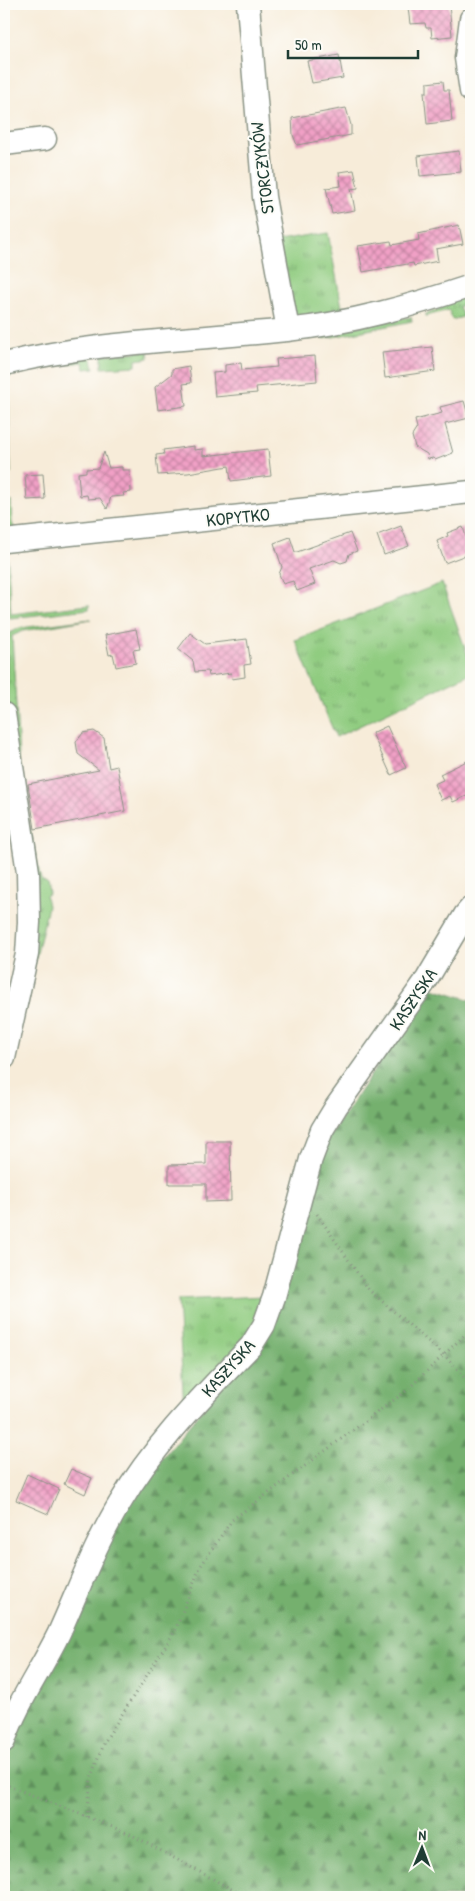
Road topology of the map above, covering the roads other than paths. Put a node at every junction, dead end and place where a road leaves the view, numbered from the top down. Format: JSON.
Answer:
{"nodes":[{"id":1,"x":248,"y":4,"type":"edge"},
{"id":2,"x":471,"y":19,"type":"edge"},
{"id":3,"x":471,"y":91,"type":"edge"},
{"id":4,"x":45,"y":139,"type":"dead end"},
{"id":5,"x":4,"y":144,"type":"edge"},
{"id":6,"x":471,"y":286,"type":"edge"},
{"id":7,"x":288,"y":330,"type":"junction"},
{"id":8,"x":4,"y":364,"type":"edge"},
{"id":9,"x":471,"y":492,"type":"edge"},
{"id":10,"x":4,"y":541,"type":"edge"},
{"id":11,"x":4,"y":714,"type":"edge"},
{"id":12,"x":9,"y":794,"type":"edge"},
{"id":13,"x":471,"y":908,"type":"edge"},
{"id":14,"x":4,"y":1058,"type":"edge"},
{"id":15,"x":4,"y":1741,"type":"edge"}],
"edges":[{"from":1,"to":7,"type":"street","name":"STORCZYKÓW"},
{"from":2,"to":3,"type":"street"},
{"from":4,"to":5,"type":"street"},
{"from":6,"to":7,"type":"street"},
{"from":7,"to":8,"type":"street"},
{"from":9,"to":10,"type":"street","name":"KOPYTKO"},
{"from":11,"to":12,"type":"street"},
{"from":12,"to":14,"type":"street"},
{"from":13,"to":15,"type":"street","name":"KASZYSKA"}]}
